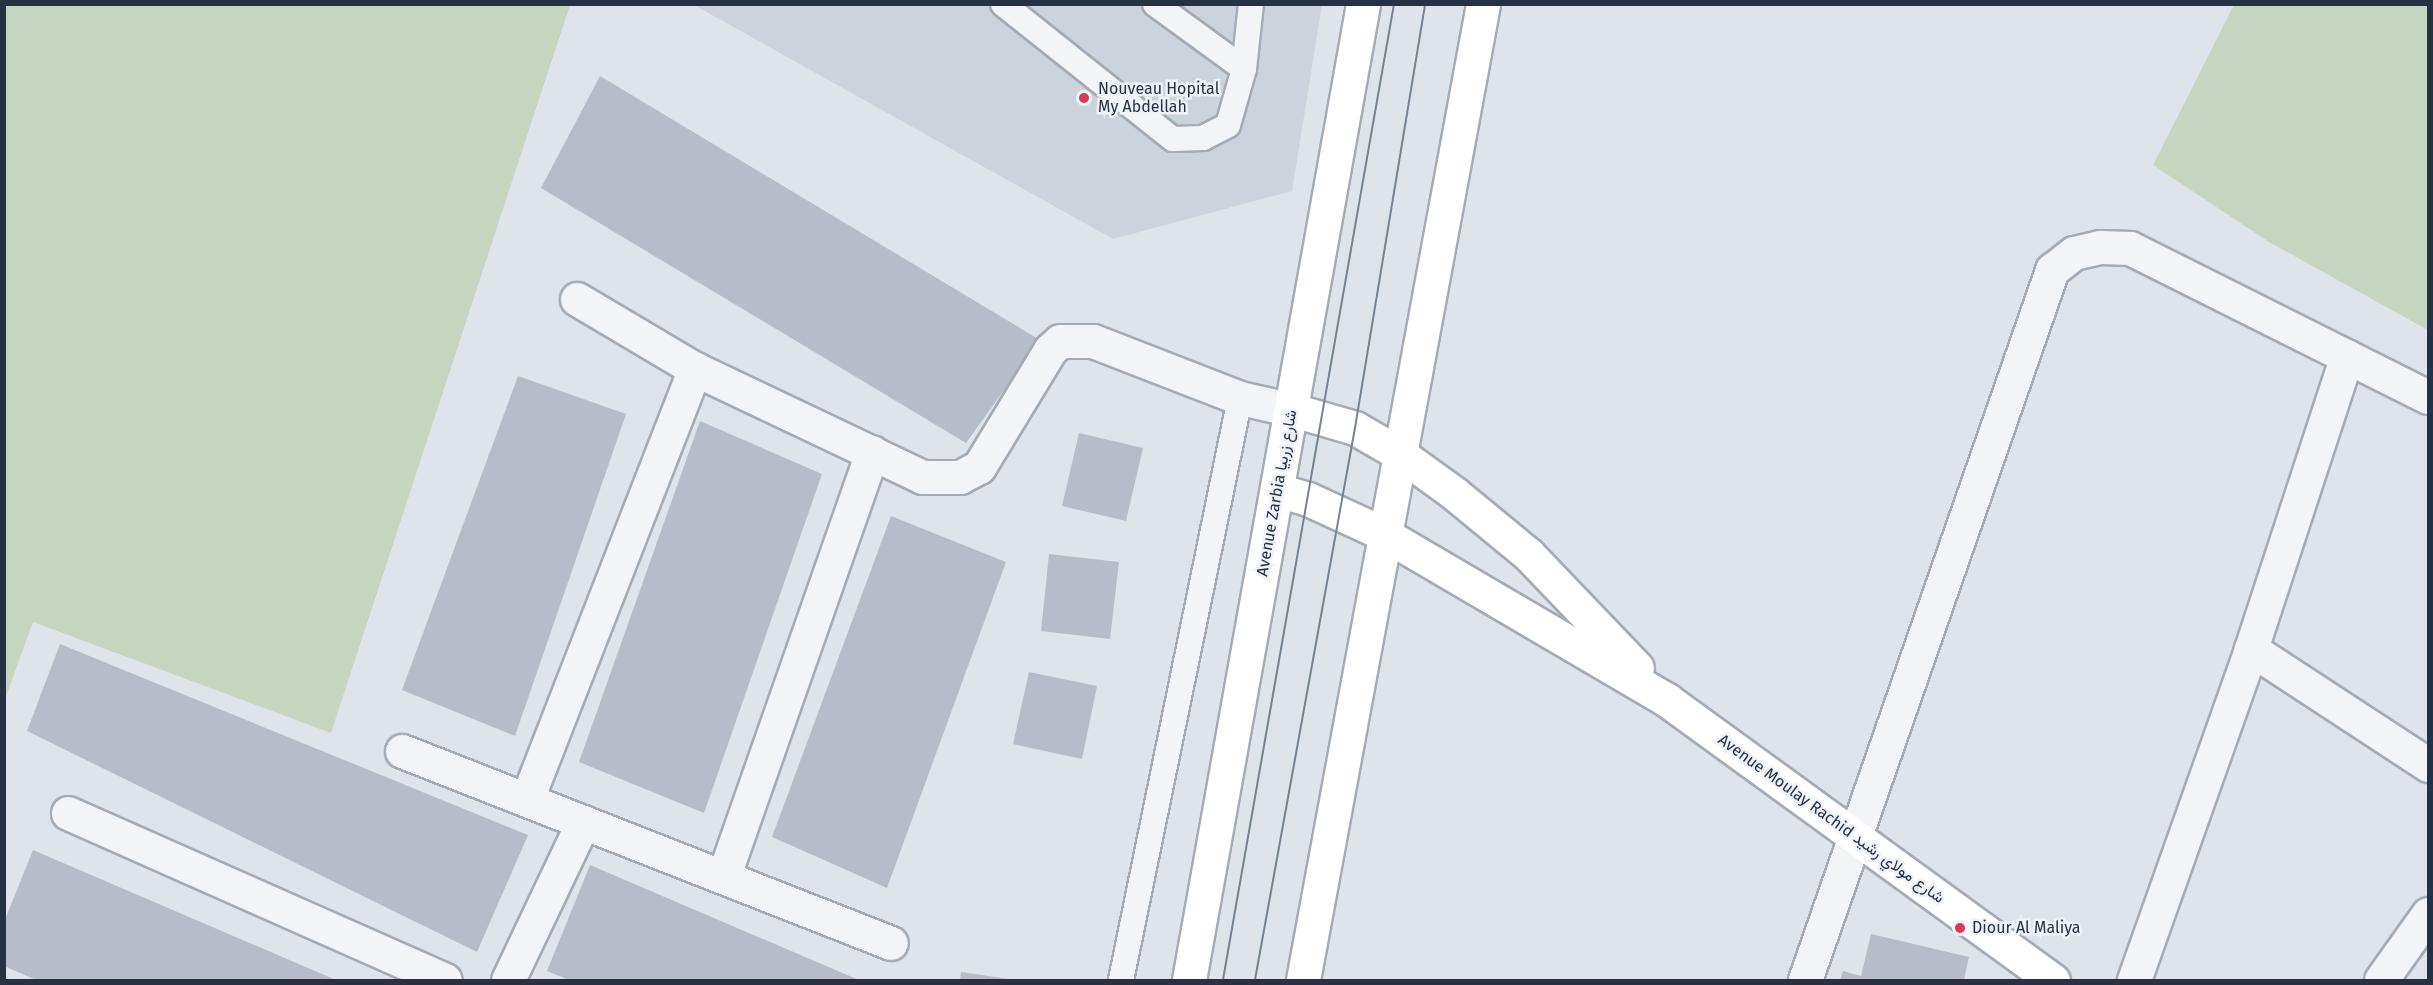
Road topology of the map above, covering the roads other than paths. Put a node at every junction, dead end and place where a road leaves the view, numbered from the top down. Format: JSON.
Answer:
{"nodes":[{"id":1,"x":1003,"y":4,"type":"edge"},
{"id":2,"x":1155,"y":4,"type":"edge"},
{"id":3,"x":1251,"y":4,"type":"edge"},
{"id":4,"x":1363,"y":4,"type":"edge"},
{"id":5,"x":1483,"y":4,"type":"edge"},
{"id":6,"x":1244,"y":69,"type":"junction"},
{"id":7,"x":577,"y":299,"type":"dead end"},
{"id":8,"x":2347,"y":356,"type":"junction"},
{"id":9,"x":695,"y":369,"type":"junction"},
{"id":10,"x":2428,"y":397,"type":"edge"},
{"id":11,"x":1240,"y":398,"type":"junction"},
{"id":12,"x":1293,"y":410,"type":"junction"},
{"id":13,"x":872,"y":452,"type":"junction"},
{"id":14,"x":1400,"y":454,"type":"junction"},
{"id":15,"x":1277,"y":490,"type":"junction"},
{"id":16,"x":1384,"y":534,"type":"junction"},
{"id":17,"x":2251,"y":649,"type":"junction"},
{"id":18,"x":1667,"y":700,"type":"junction"},
{"id":19,"x":402,"y":751,"type":"dead end"},
{"id":20,"x":2428,"y":765,"type":"edge"},
{"id":21,"x":527,"y":800,"type":"junction"},
{"id":22,"x":68,"y":813,"type":"dead end"},
{"id":23,"x":583,"y":822,"type":"junction"},
{"id":24,"x":1856,"y":840,"type":"junction"},
{"id":25,"x":724,"y":875,"type":"junction"},
{"id":26,"x":2423,"y":934,"type":"edge"},
{"id":27,"x":891,"y":943,"type":"dead end"},
{"id":28,"x":445,"y":981,"type":"edge"},
{"id":29,"x":508,"y":981,"type":"edge"},
{"id":30,"x":1121,"y":981,"type":"edge"},
{"id":31,"x":1189,"y":981,"type":"edge"},
{"id":32,"x":1303,"y":981,"type":"edge"},
{"id":33,"x":1805,"y":981,"type":"edge"},
{"id":34,"x":2054,"y":981,"type":"edge"},
{"id":35,"x":2134,"y":981,"type":"edge"},
{"id":36,"x":2381,"y":981,"type":"edge"}],
"edges":[{"from":1,"to":6,"type":"lane"},
{"from":2,"to":6,"type":"lane"},
{"from":3,"to":6,"type":"lane"},
{"from":4,"to":12,"type":"main road","name":"Avenue Zarbia شارع زربيا"},
{"from":5,"to":14,"type":"main road"},
{"from":7,"to":9,"type":"street"},
{"from":8,"to":10,"type":"street"},
{"from":8,"to":17,"type":"street"},
{"from":8,"to":24,"type":"street"},
{"from":9,"to":13,"type":"street"},
{"from":9,"to":21,"type":"street"},
{"from":11,"to":12,"type":"street"},
{"from":11,"to":13,"type":"street"},
{"from":11,"to":30,"type":"lane"},
{"from":12,"to":14,"type":"main road","name":"Avenue Moulay Rachid شارع مولاي رشيد"},
{"from":12,"to":15,"type":"main road","name":"Avenue Zarbia شارع زربيا"},
{"from":13,"to":25,"type":"street"},
{"from":14,"to":16,"type":"main road"},
{"from":14,"to":18,"type":"main road","name":"Avenue Moulay Rachid شارع مولاي رشيد"},
{"from":15,"to":16,"type":"main road","name":"Avenue Moulay Rachid شارع مولاي رشيد"},
{"from":15,"to":31,"type":"main road","name":"Avenue Zarbia شارع زربيا"},
{"from":16,"to":18,"type":"main road","name":"Avenue Moulay Rachid شارع مولاي رشيد"},
{"from":16,"to":32,"type":"main road"},
{"from":17,"to":20,"type":"street"},
{"from":17,"to":35,"type":"street"},
{"from":18,"to":24,"type":"main road","name":"Avenue Moulay Rachid شارع مولاي رشيد"},
{"from":19,"to":21,"type":"street"},
{"from":21,"to":23,"type":"street"},
{"from":22,"to":28,"type":"street"},
{"from":23,"to":25,"type":"street"},
{"from":23,"to":29,"type":"street"},
{"from":24,"to":33,"type":"street"},
{"from":24,"to":34,"type":"main road","name":"Avenue Moulay Rachid شارع مولاي رشيد"},
{"from":25,"to":27,"type":"street"},
{"from":26,"to":36,"type":"street"}]}
